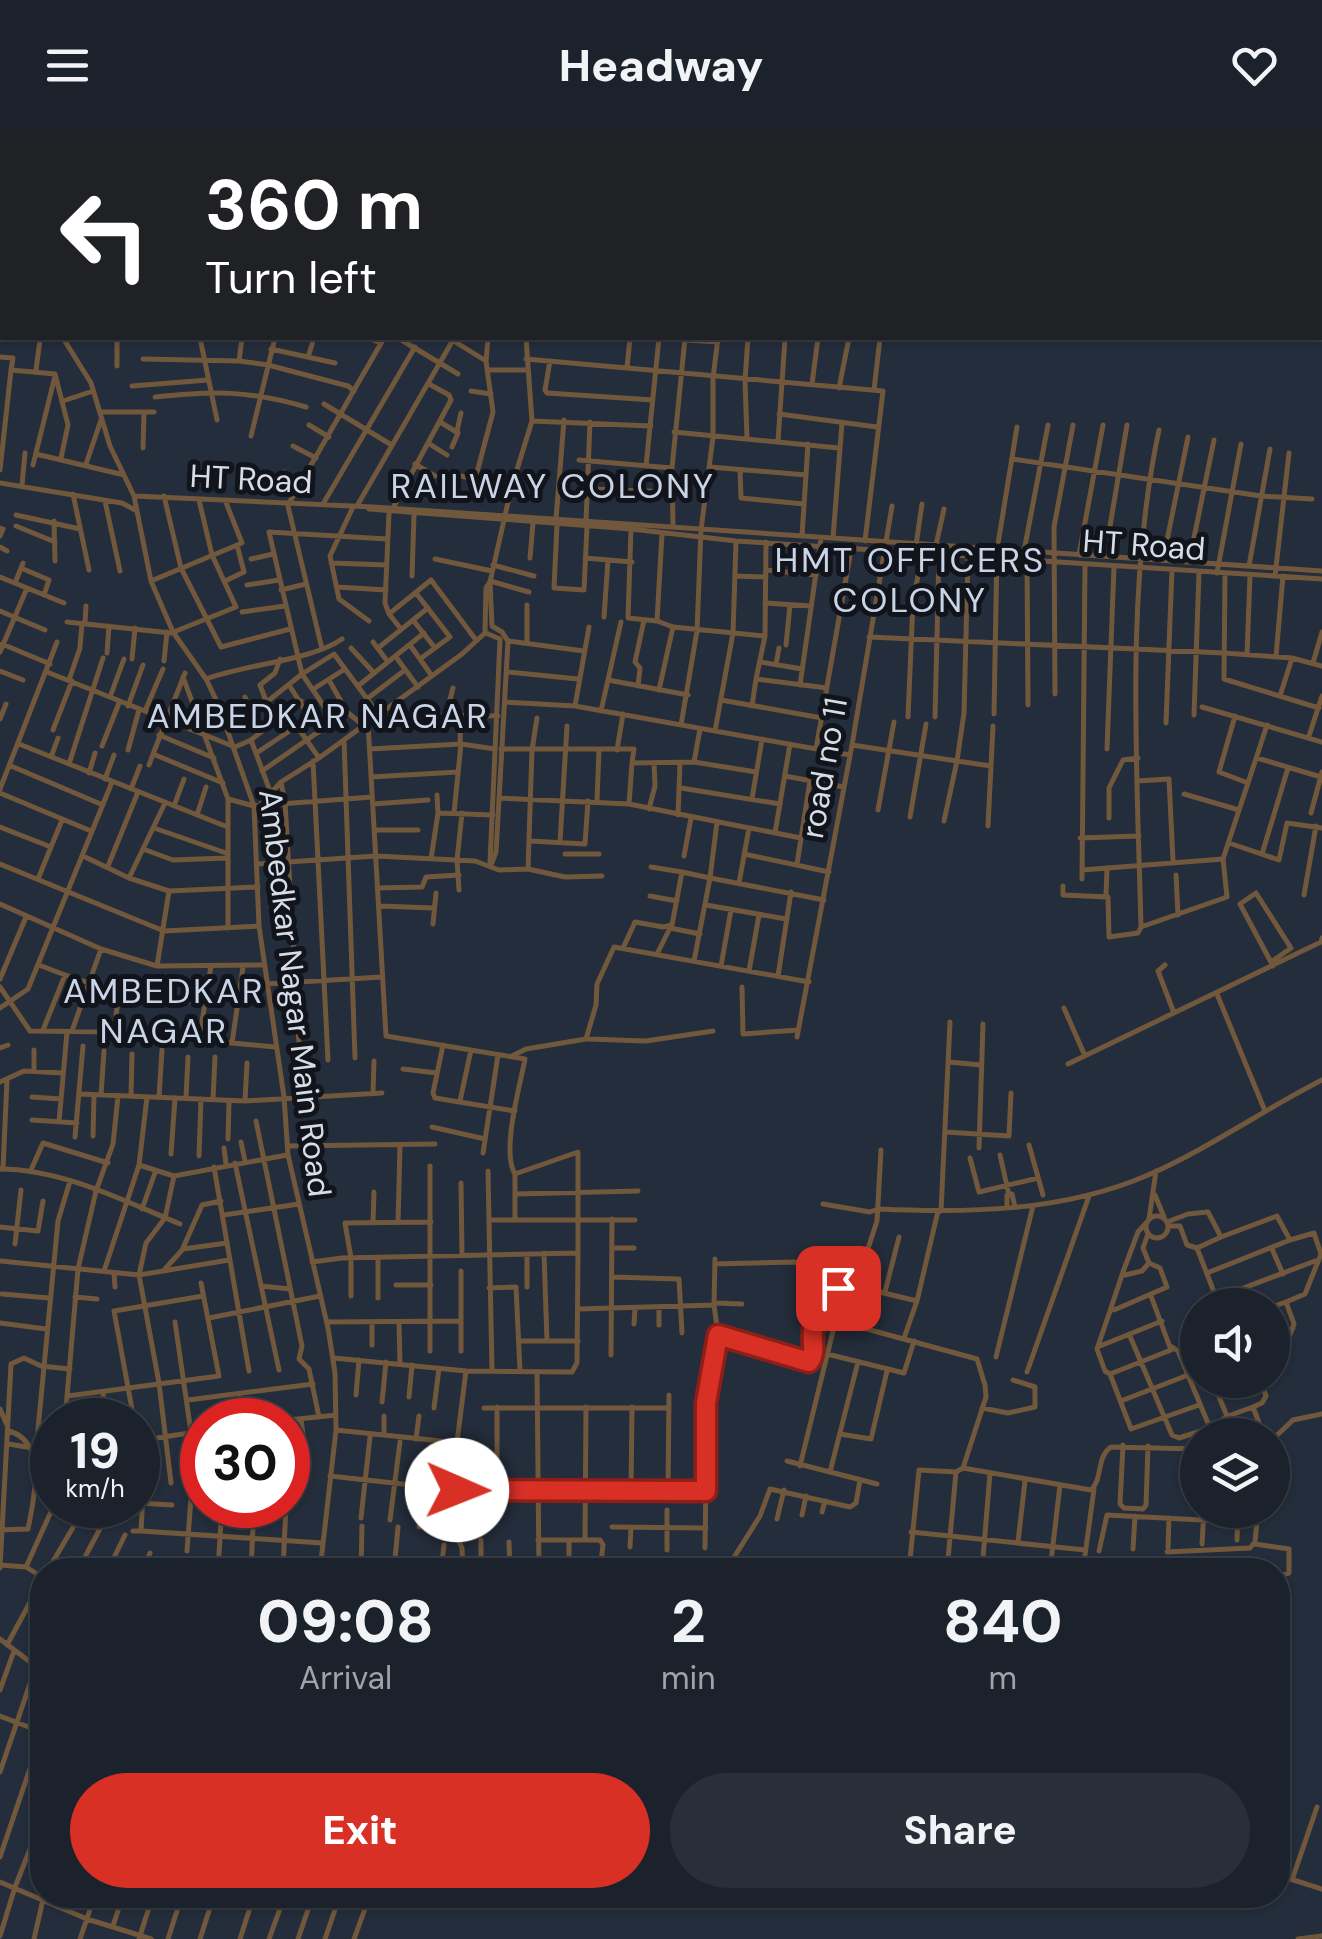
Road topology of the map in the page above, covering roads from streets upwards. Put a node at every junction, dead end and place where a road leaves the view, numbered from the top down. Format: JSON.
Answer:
{"nodes":[{"id":1,"x":40,"y":340,"type":"edge"},
{"id":2,"x":64,"y":340,"type":"edge"},
{"id":3,"x":117,"y":340,"type":"edge"},
{"id":4,"x":200,"y":340,"type":"edge"},
{"id":5,"x":242,"y":340,"type":"edge"},
{"id":6,"x":274,"y":340,"type":"edge"},
{"id":7,"x":313,"y":340,"type":"edge"},
{"id":8,"x":382,"y":340,"type":"edge"},
{"id":9,"x":402,"y":340,"type":"edge"},
{"id":10,"x":451,"y":340,"type":"edge"},
{"id":11,"x":453,"y":340,"type":"edge"},
{"id":12,"x":488,"y":340,"type":"edge"},
{"id":13,"x":526,"y":340,"type":"edge"},
{"id":14,"x":630,"y":340,"type":"edge"},
{"id":15,"x":659,"y":340,"type":"edge"},
{"id":16,"x":685,"y":340,"type":"edge"},
{"id":17,"x":718,"y":340,"type":"edge"},
{"id":18,"x":748,"y":340,"type":"edge"},
{"id":19,"x":785,"y":340,"type":"edge"},
{"id":20,"x":818,"y":340,"type":"edge"},
{"id":21,"x":848,"y":340,"type":"edge"},
{"id":22,"x":880,"y":340,"type":"edge"},
{"id":23,"x":415,"y":347,"type":"junction"},
{"id":24,"x":271,"y":350,"type":"junction"},
{"id":25,"x":309,"y":355,"type":"junction"},
{"id":26,"x":0,"y":357,"type":"edge"},
{"id":27,"x":143,"y":359,"type":"dead end"},
{"id":28,"x":204,"y":359,"type":"junction"},
{"id":29,"x":526,"y":359,"type":"junction"},
{"id":30,"x":239,"y":361,"type":"junction"},
{"id":31,"x":486,"y":361,"type":"junction"},
{"id":32,"x":550,"y":361,"type":"junction"},
{"id":33,"x":440,"y":362,"type":"junction"},
{"id":34,"x":335,"y":363,"type":"dead end"},
{"id":35,"x":268,"y":365,"type":"junction"},
{"id":36,"x":117,"y":366,"type":"dead end"},
{"id":37,"x":627,"y":368,"type":"junction"},
{"id":38,"x":656,"y":369,"type":"junction"},
{"id":39,"x":11,"y":370,"type":"junction"},
{"id":40,"x":488,"y":370,"type":"junction"},
{"id":41,"x":527,"y":370,"type":"junction"},
{"id":42,"x":36,"y":371,"type":"junction"},
{"id":43,"x":56,"y":374,"type":"junction"},
{"id":44,"x":458,"y":374,"type":"dead end"},
{"id":45,"x":681,"y":374,"type":"junction"},
{"id":46,"x":714,"y":378,"type":"junction"},
{"id":47,"x":208,"y":380,"type":"junction"},
{"id":48,"x":745,"y":380,"type":"junction"},
{"id":49,"x":780,"y":382,"type":"junction"},
{"id":50,"x":428,"y":383,"type":"junction"},
{"id":51,"x":812,"y":384,"type":"junction"},
{"id":52,"x":132,"y":386,"type":"dead end"},
{"id":53,"x":840,"y":388,"type":"junction"},
{"id":54,"x":874,"y":390,"type":"junction"},
{"id":55,"x":94,"y":391,"type":"junction"},
{"id":56,"x":212,"y":391,"type":"junction"},
{"id":57,"x":354,"y":391,"type":"junction"},
{"id":58,"x":471,"y":391,"type":"dead end"},
{"id":59,"x":260,"y":394,"type":"junction"},
{"id":60,"x":492,"y":394,"type":"junction"},
{"id":61,"x":155,"y":397,"type":"dead end"},
{"id":62,"x":653,"y":400,"type":"junction"},
{"id":63,"x":63,"y":401,"type":"junction"},
{"id":64,"x":324,"y":404,"type":"dead end"},
{"id":65,"x":306,"y":407,"type":"dead end"},
{"id":66,"x":144,"y":412,"type":"junction"},
{"id":67,"x":154,"y":412,"type":"dead end"},
{"id":68,"x":460,"y":412,"type":"dead end"},
{"id":69,"x":341,"y":414,"type":"junction"},
{"id":70,"x":779,"y":414,"type":"junction"},
{"id":71,"x":101,"y":415,"type":"junction"},
{"id":72,"x":218,"y":420,"type":"dead end"},
{"id":73,"x":564,"y":420,"type":"junction"},
{"id":74,"x":532,"y":421,"type":"junction"},
{"id":75,"x":440,"y":422,"type":"junction"},
{"id":76,"x":590,"y":422,"type":"junction"},
{"id":77,"x":842,"y":423,"type":"junction"},
{"id":78,"x":309,"y":425,"type":"dead end"},
{"id":79,"x":1048,"y":425,"type":"dead end"},
{"id":80,"x":1073,"y":425,"type":"dead end"},
{"id":81,"x":1102,"y":425,"type":"dead end"},
{"id":82,"x":1127,"y":425,"type":"dead end"},
{"id":83,"x":651,"y":426,"type":"junction"},
{"id":84,"x":877,"y":427,"type":"junction"},
{"id":85,"x":1016,"y":428,"type":"dead end"},
{"id":86,"x":365,"y":429,"type":"junction"},
{"id":87,"x":1160,"y":430,"type":"dead end"},
{"id":88,"x":456,"y":432,"type":"junction"},
{"id":89,"x":674,"y":432,"type":"junction"},
{"id":90,"x":251,"y":436,"type":"dead end"},
{"id":91,"x":329,"y":437,"type":"junction"},
{"id":92,"x":713,"y":437,"type":"junction"},
{"id":93,"x":1188,"y":437,"type":"dead end"},
{"id":94,"x":746,"y":438,"type":"junction"},
{"id":95,"x":1214,"y":440,"type":"dead end"},
{"id":96,"x":778,"y":441,"type":"junction"},
{"id":97,"x":428,"y":443,"type":"junction"},
{"id":98,"x":390,"y":444,"type":"junction"},
{"id":99,"x":808,"y":444,"type":"junction"},
{"id":100,"x":1240,"y":444,"type":"dead end"},
{"id":101,"x":293,"y":446,"type":"dead end"},
{"id":102,"x":452,"y":447,"type":"dead end"},
{"id":103,"x":143,"y":448,"type":"dead end"},
{"id":104,"x":839,"y":448,"type":"junction"},
{"id":105,"x":1270,"y":449,"type":"dead end"},
{"id":106,"x":25,"y":453,"type":"dead end"},
{"id":107,"x":1289,"y":453,"type":"dead end"},
{"id":108,"x":36,"y":454,"type":"junction"},
{"id":109,"x":447,"y":454,"type":"dead end"},
{"id":110,"x":60,"y":458,"type":"junction"},
{"id":111,"x":316,"y":458,"type":"junction"},
{"id":112,"x":579,"y":460,"type":"dead end"},
{"id":113,"x":590,"y":460,"type":"junction"},
{"id":114,"x":1012,"y":460,"type":"junction"},
{"id":115,"x":86,"y":464,"type":"junction"},
{"id":116,"x":415,"y":464,"type":"junction"},
{"id":117,"x":1041,"y":464,"type":"junction"},
{"id":118,"x":33,"y":466,"type":"dead end"},
{"id":119,"x":646,"y":466,"type":"junction"},
{"id":120,"x":672,"y":468,"type":"junction"},
{"id":121,"x":710,"y":468,"type":"junction"},
{"id":122,"x":1068,"y":468,"type":"junction"},
{"id":123,"x":0,"y":470,"type":"edge"},
{"id":124,"x":740,"y":470,"type":"junction"},
{"id":125,"x":284,"y":472,"type":"dead end"},
{"id":126,"x":446,"y":472,"type":"dead end"},
{"id":127,"x":1094,"y":472,"type":"junction"},
{"id":128,"x":124,"y":474,"type":"junction"},
{"id":129,"x":806,"y":475,"type":"junction"},
{"id":130,"x":1120,"y":475,"type":"junction"},
{"id":131,"x":435,"y":476,"type":"dead end"},
{"id":132,"x":475,"y":480,"type":"junction"},
{"id":133,"x":1149,"y":480,"type":"junction"},
{"id":134,"x":302,"y":482,"type":"junction"},
{"id":135,"x":0,"y":483,"type":"edge"},
{"id":136,"x":1178,"y":484,"type":"junction"},
{"id":137,"x":22,"y":485,"type":"junction"},
{"id":138,"x":1206,"y":488,"type":"junction"},
{"id":139,"x":589,"y":489,"type":"junction"},
{"id":140,"x":512,"y":490,"type":"junction"},
{"id":141,"x":672,"y":492,"type":"junction"},
{"id":142,"x":1233,"y":492,"type":"junction"},
{"id":143,"x":73,"y":494,"type":"junction"},
{"id":144,"x":134,"y":496,"type":"junction"},
{"id":145,"x":164,"y":496,"type":"junction"},
{"id":146,"x":1262,"y":496,"type":"junction"},
{"id":147,"x":1284,"y":498,"type":"junction"},
{"id":148,"x":1312,"y":499,"type":"dead end"},
{"id":149,"x":199,"y":500,"type":"junction"},
{"id":150,"x":226,"y":500,"type":"junction"},
{"id":151,"x":105,"y":501,"type":"junction"},
{"id":152,"x":288,"y":504,"type":"junction"},
{"id":153,"x":804,"y":504,"type":"junction"},
{"id":154,"x":922,"y":504,"type":"dead end"},
{"id":155,"x":322,"y":505,"type":"junction"},
{"id":156,"x":892,"y":506,"type":"dead end"},
{"id":157,"x":355,"y":507,"type":"junction"},
{"id":158,"x":944,"y":509,"type":"dead end"},
{"id":159,"x":135,"y":510,"type":"junction"},
{"id":160,"x":391,"y":510,"type":"junction"},
{"id":161,"x":16,"y":515,"type":"dead end"},
{"id":162,"x":414,"y":515,"type":"junction"},
{"id":163,"x":506,"y":518,"type":"junction"},
{"id":164,"x":54,"y":520,"type":"junction"},
{"id":165,"x":557,"y":522,"type":"junction"},
{"id":166,"x":533,"y":523,"type":"junction"},
{"id":167,"x":586,"y":524,"type":"junction"},
{"id":168,"x":16,"y":526,"type":"dead end"},
{"id":169,"x":673,"y":526,"type":"junction"},
{"id":170,"x":0,"y":528,"type":"edge"},
{"id":171,"x":80,"y":528,"type":"junction"},
{"id":172,"x":631,"y":529,"type":"junction"},
{"id":173,"x":294,"y":532,"type":"junction"},
{"id":174,"x":662,"y":533,"type":"junction"},
{"id":175,"x":701,"y":534,"type":"junction"},
{"id":176,"x":0,"y":536,"type":"edge"},
{"id":177,"x":802,"y":536,"type":"junction"},
{"id":178,"x":337,"y":537,"type":"junction"},
{"id":179,"x":822,"y":538,"type":"junction"},
{"id":180,"x":833,"y":538,"type":"junction"},
{"id":181,"x":388,"y":540,"type":"junction"},
{"id":182,"x":736,"y":541,"type":"junction"},
{"id":183,"x":864,"y":541,"type":"junction"},
{"id":184,"x":54,"y":542,"type":"junction"},
{"id":185,"x":766,"y":542,"type":"junction"},
{"id":186,"x":888,"y":542,"type":"junction"},
{"id":187,"x":921,"y":544,"type":"junction"},
{"id":188,"x":936,"y":545,"type":"junction"},
{"id":189,"x":237,"y":546,"type":"junction"},
{"id":190,"x":820,"y":546,"type":"junction"},
{"id":191,"x":852,"y":548,"type":"junction"},
{"id":192,"x":882,"y":550,"type":"junction"},
{"id":193,"x":998,"y":550,"type":"junction"},
{"id":194,"x":1024,"y":551,"type":"junction"},
{"id":195,"x":919,"y":553,"type":"junction"},
{"id":196,"x":273,"y":554,"type":"junction"},
{"id":197,"x":939,"y":554,"type":"junction"},
{"id":198,"x":1079,"y":554,"type":"junction"},
{"id":199,"x":212,"y":555,"type":"junction"},
{"id":200,"x":968,"y":556,"type":"junction"},
{"id":201,"x":1105,"y":556,"type":"junction"},
{"id":202,"x":1053,"y":557,"type":"junction"},
{"id":203,"x":530,"y":558,"type":"dead end"},
{"id":204,"x":586,"y":558,"type":"junction"},
{"id":205,"x":997,"y":558,"type":"junction"},
{"id":206,"x":1139,"y":558,"type":"junction"},
{"id":207,"x":251,"y":559,"type":"dead end"},
{"id":208,"x":435,"y":559,"type":"dead end"},
{"id":209,"x":608,"y":560,"type":"junction"},
{"id":210,"x":1027,"y":560,"type":"junction"},
{"id":211,"x":1163,"y":560,"type":"junction"},
{"id":212,"x":55,"y":561,"type":"dead end"},
{"id":213,"x":330,"y":562,"type":"junction"},
{"id":214,"x":632,"y":562,"type":"junction"},
{"id":215,"x":1189,"y":562,"type":"junction"},
{"id":216,"x":1085,"y":564,"type":"junction"},
{"id":217,"x":1218,"y":564,"type":"junction"},
{"id":218,"x":387,"y":565,"type":"junction"},
{"id":219,"x":1114,"y":566,"type":"junction"},
{"id":220,"x":1249,"y":566,"type":"junction"},
{"id":221,"x":1140,"y":567,"type":"junction"},
{"id":222,"x":181,"y":568,"type":"junction"},
{"id":223,"x":493,"y":568,"type":"junction"},
{"id":224,"x":1172,"y":569,"type":"junction"},
{"id":225,"x":89,"y":570,"type":"dead end"},
{"id":226,"x":120,"y":571,"type":"dead end"},
{"id":227,"x":1322,"y":571,"type":"edge"},
{"id":228,"x":1200,"y":572,"type":"junction"},
{"id":229,"x":1275,"y":572,"type":"junction"},
{"id":230,"x":1217,"y":573,"type":"junction"},
{"id":231,"x":1225,"y":573,"type":"junction"},
{"id":232,"x":766,"y":574,"type":"junction"},
{"id":233,"x":816,"y":575,"type":"junction"},
{"id":234,"x":1250,"y":575,"type":"junction"},
{"id":235,"x":412,"y":576,"type":"dead end"},
{"id":236,"x":534,"y":576,"type":"dead end"},
{"id":237,"x":734,"y":576,"type":"junction"},
{"id":238,"x":1284,"y":576,"type":"junction"},
{"id":239,"x":0,"y":577,"type":"edge"},
{"id":240,"x":1322,"y":579,"type":"edge"},
{"id":241,"x":278,"y":580,"type":"junction"},
{"id":242,"x":225,"y":581,"type":"junction"},
{"id":243,"x":490,"y":581,"type":"junction"},
{"id":244,"x":151,"y":582,"type":"junction"},
{"id":245,"x":15,"y":583,"type":"junction"},
{"id":246,"x":306,"y":584,"type":"junction"},
{"id":247,"x":246,"y":585,"type":"dead end"},
{"id":248,"x":337,"y":587,"type":"junction"},
{"id":249,"x":27,"y":588,"type":"junction"},
{"id":250,"x":281,"y":590,"type":"junction"},
{"id":251,"x":386,"y":590,"type":"junction"},
{"id":252,"x":416,"y":592,"type":"junction"},
{"id":253,"x":529,"y":592,"type":"dead end"},
{"id":254,"x":44,"y":595,"type":"junction"},
{"id":255,"x":64,"y":603,"type":"dead end"},
{"id":256,"x":766,"y":603,"type":"junction"},
{"id":257,"x":527,"y":605,"type":"dead end"},
{"id":258,"x":790,"y":605,"type":"junction"},
{"id":259,"x":86,"y":606,"type":"dead end"},
{"id":260,"x":285,"y":606,"type":"junction"},
{"id":261,"x":812,"y":606,"type":"junction"},
{"id":262,"x":428,"y":608,"type":"junction"},
{"id":263,"x":0,"y":611,"type":"edge"},
{"id":264,"x":242,"y":612,"type":"dead end"},
{"id":265,"x":390,"y":614,"type":"junction"},
{"id":266,"x":14,"y":616,"type":"junction"},
{"id":267,"x":604,"y":617,"type":"dead end"},
{"id":268,"x":207,"y":620,"type":"junction"},
{"id":269,"x":413,"y":620,"type":"junction"},
{"id":270,"x":644,"y":620,"type":"junction"},
{"id":271,"x":369,"y":621,"type":"dead end"},
{"id":272,"x":656,"y":621,"type":"junction"},
{"id":273,"x":67,"y":622,"type":"dead end"},
{"id":274,"x":621,"y":622,"type":"dead end"},
{"id":275,"x":84,"y":623,"type":"junction"},
{"id":276,"x":109,"y":626,"type":"junction"},
{"id":277,"x":590,"y":627,"type":"dead end"},
{"id":278,"x":134,"y":628,"type":"junction"},
{"id":279,"x":673,"y":628,"type":"junction"},
{"id":280,"x":290,"y":629,"type":"junction"},
{"id":281,"x":402,"y":629,"type":"junction"},
{"id":282,"x":488,"y":629,"type":"junction"},
{"id":283,"x":46,"y":630,"type":"dead end"},
{"id":284,"x":697,"y":631,"type":"junction"},
{"id":285,"x":170,"y":632,"type":"junction"},
{"id":286,"x":1322,"y":632,"type":"edge"},
{"id":287,"x":424,"y":633,"type":"junction"},
{"id":288,"x":733,"y":634,"type":"junction"},
{"id":289,"x":765,"y":636,"type":"junction"},
{"id":290,"x":869,"y":637,"type":"junction"},
{"id":291,"x":342,"y":639,"type":"dead end"},
{"id":292,"x":911,"y":639,"type":"junction"},
{"id":293,"x":476,"y":640,"type":"junction"},
{"id":294,"x":938,"y":640,"type":"junction"},
{"id":295,"x":508,"y":641,"type":"junction"},
{"id":296,"x":58,"y":642,"type":"dead end"},
{"id":297,"x":967,"y":642,"type":"junction"},
{"id":298,"x":997,"y":642,"type":"junction"},
{"id":299,"x":410,"y":644,"type":"junction"},
{"id":300,"x":527,"y":644,"type":"junction"},
{"id":301,"x":786,"y":644,"type":"dead end"},
{"id":302,"x":1028,"y":644,"type":"junction"},
{"id":303,"x":1,"y":646,"type":"edge"},
{"id":304,"x":1054,"y":646,"type":"junction"},
{"id":305,"x":1082,"y":647,"type":"junction"},
{"id":306,"x":351,"y":648,"type":"dead end"},
{"id":307,"x":434,"y":648,"type":"junction"},
{"id":308,"x":779,"y":648,"type":"dead end"},
{"id":309,"x":1112,"y":648,"type":"junction"},
{"id":310,"x":1138,"y":648,"type":"junction"},
{"id":311,"x":322,"y":649,"type":"junction"},
{"id":312,"x":1169,"y":650,"type":"junction"},
{"id":313,"x":584,"y":651,"type":"junction"},
{"id":314,"x":1196,"y":652,"type":"junction"},
{"id":315,"x":1224,"y":653,"type":"junction"},
{"id":316,"x":296,"y":656,"type":"junction"},
{"id":317,"x":395,"y":656,"type":"junction"},
{"id":318,"x":1248,"y":656,"type":"junction"},
{"id":319,"x":1276,"y":656,"type":"junction"},
{"id":320,"x":1292,"y":658,"type":"junction"},
{"id":321,"x":132,"y":659,"type":"dead end"},
{"id":322,"x":280,"y":659,"type":"junction"},
{"id":323,"x":420,"y":659,"type":"junction"},
{"id":324,"x":124,"y":660,"type":"dead end"},
{"id":325,"x":760,"y":661,"type":"junction"},
{"id":326,"x":388,"y":662,"type":"junction"},
{"id":327,"x":50,"y":664,"type":"junction"},
{"id":328,"x":143,"y":664,"type":"dead end"},
{"id":329,"x":776,"y":664,"type":"junction"},
{"id":330,"x":1313,"y":664,"type":"junction"},
{"id":331,"x":1322,"y":666,"type":"edge"},
{"id":332,"x":802,"y":668,"type":"junction"},
{"id":333,"x":345,"y":669,"type":"junction"},
{"id":334,"x":405,"y":670,"type":"junction"},
{"id":335,"x":0,"y":671,"type":"edge"},
{"id":336,"x":47,"y":672,"type":"junction"},
{"id":337,"x":374,"y":673,"type":"junction"},
{"id":338,"x":302,"y":674,"type":"junction"},
{"id":339,"x":432,"y":676,"type":"junction"},
{"id":340,"x":504,"y":677,"type":"junction"},
{"id":341,"x":206,"y":679,"type":"junction"},
{"id":342,"x":578,"y":679,"type":"junction"},
{"id":343,"x":756,"y":679,"type":"junction"},
{"id":344,"x":23,"y":680,"type":"dead end"},
{"id":345,"x":70,"y":680,"type":"junction"},
{"id":346,"x":329,"y":680,"type":"junction"},
{"id":347,"x":608,"y":680,"type":"junction"},
{"id":348,"x":288,"y":685,"type":"junction"},
{"id":349,"x":800,"y":685,"type":"junction"},
{"id":350,"x":358,"y":686,"type":"junction"},
{"id":351,"x":638,"y":686,"type":"junction"},
{"id":352,"x":418,"y":687,"type":"junction"},
{"id":353,"x":314,"y":688,"type":"junction"},
{"id":354,"x":453,"y":688,"type":"dead end"},
{"id":355,"x":827,"y":688,"type":"junction"},
{"id":356,"x":94,"y":689,"type":"junction"},
{"id":357,"x":659,"y":690,"type":"junction"},
{"id":358,"x":1055,"y":694,"type":"dead end"},
{"id":359,"x":688,"y":696,"type":"junction"},
{"id":360,"x":1280,"y":696,"type":"junction"},
{"id":361,"x":1322,"y":696,"type":"edge"},
{"id":362,"x":110,"y":697,"type":"junction"},
{"id":363,"x":245,"y":697,"type":"dead end"},
{"id":364,"x":368,"y":698,"type":"junction"},
{"id":365,"x":720,"y":700,"type":"junction"},
{"id":366,"x":301,"y":701,"type":"junction"},
{"id":367,"x":119,"y":702,"type":"junction"},
{"id":368,"x":195,"y":702,"type":"junction"},
{"id":369,"x":266,"y":702,"type":"junction"},
{"id":370,"x":504,"y":702,"type":"junction"},
{"id":371,"x":6,"y":704,"type":"edge"},
{"id":372,"x":1028,"y":705,"type":"dead end"},
{"id":373,"x":128,"y":706,"type":"junction"},
{"id":374,"x":575,"y":706,"type":"junction"},
{"id":375,"x":752,"y":706,"type":"junction"},
{"id":376,"x":1202,"y":706,"type":"dead end"},
{"id":377,"x":1318,"y":708,"type":"junction"},
{"id":378,"x":601,"y":710,"type":"junction"},
{"id":379,"x":142,"y":711,"type":"junction"},
{"id":380,"x":287,"y":712,"type":"junction"},
{"id":381,"x":347,"y":712,"type":"junction"},
{"id":382,"x":251,"y":714,"type":"junction"},
{"id":383,"x":623,"y":714,"type":"junction"},
{"id":384,"x":994,"y":714,"type":"dead end"},
{"id":385,"x":446,"y":715,"type":"junction"},
{"id":386,"x":461,"y":715,"type":"junction"},
{"id":387,"x":1194,"y":715,"type":"dead end"},
{"id":388,"x":498,"y":716,"type":"junction"},
{"id":389,"x":908,"y":716,"type":"dead end"},
{"id":390,"x":1236,"y":716,"type":"junction"},
{"id":391,"x":935,"y":717,"type":"dead end"},
{"id":392,"x":536,"y":718,"type":"dead end"},
{"id":393,"x":822,"y":718,"type":"junction"},
{"id":394,"x":0,"y":719,"type":"edge"},
{"id":395,"x":164,"y":720,"type":"junction"},
{"id":396,"x":334,"y":721,"type":"junction"},
{"id":397,"x":371,"y":721,"type":"junction"},
{"id":398,"x":894,"y":722,"type":"dead end"},
{"id":399,"x":1166,"y":723,"type":"dead end"},
{"id":400,"x":926,"y":724,"type":"dead end"},
{"id":401,"x":184,"y":725,"type":"junction"},
{"id":402,"x":681,"y":725,"type":"junction"},
{"id":403,"x":297,"y":726,"type":"junction"},
{"id":404,"x":567,"y":726,"type":"dead end"},
{"id":405,"x":993,"y":726,"type":"dead end"},
{"id":406,"x":1268,"y":726,"type":"junction"},
{"id":407,"x":700,"y":729,"type":"junction"},
{"id":408,"x":53,"y":730,"type":"dead end"},
{"id":409,"x":714,"y":731,"type":"junction"},
{"id":410,"x":228,"y":732,"type":"junction"},
{"id":411,"x":318,"y":732,"type":"junction"},
{"id":412,"x":159,"y":735,"type":"junction"},
{"id":413,"x":207,"y":736,"type":"junction"},
{"id":414,"x":58,"y":738,"type":"dead end"},
{"id":415,"x":1309,"y":738,"type":"junction"},
{"id":416,"x":762,"y":739,"type":"junction"},
{"id":417,"x":251,"y":740,"type":"junction"},
{"id":418,"x":307,"y":740,"type":"junction"},
{"id":419,"x":344,"y":740,"type":"junction"},
{"id":420,"x":1322,"y":742,"type":"edge"},
{"id":421,"x":20,"y":744,"type":"junction"},
{"id":422,"x":460,"y":744,"type":"junction"},
{"id":423,"x":790,"y":744,"type":"junction"},
{"id":424,"x":852,"y":745,"type":"junction"},
{"id":425,"x":102,"y":746,"type":"dead end"},
{"id":426,"x":235,"y":747,"type":"junction"},
{"id":427,"x":1106,"y":748,"type":"dead end"},
{"id":428,"x":370,"y":749,"type":"junction"},
{"id":429,"x":565,"y":749,"type":"junction"},
{"id":430,"x":600,"y":749,"type":"junction"},
{"id":431,"x":816,"y":749,"type":"junction"},
{"id":432,"x":128,"y":750,"type":"dead end"},
{"id":433,"x":532,"y":750,"type":"junction"},
{"id":434,"x":618,"y":750,"type":"junction"},
{"id":435,"x":889,"y":750,"type":"junction"},
{"id":436,"x":498,"y":752,"type":"junction"},
{"id":437,"x":95,"y":753,"type":"dead end"},
{"id":438,"x":257,"y":753,"type":"junction"},
{"id":439,"x":153,"y":754,"type":"junction"},
{"id":440,"x":114,"y":755,"type":"dead end"},
{"id":441,"x":850,"y":755,"type":"junction"},
{"id":442,"x":922,"y":756,"type":"junction"},
{"id":443,"x":51,"y":758,"type":"junction"},
{"id":444,"x":214,"y":758,"type":"junction"},
{"id":445,"x":1138,"y":758,"type":"junction"},
{"id":446,"x":1256,"y":758,"type":"junction"},
{"id":447,"x":316,"y":760,"type":"junction"},
{"id":448,"x":957,"y":761,"type":"junction"},
{"id":449,"x":654,"y":762,"type":"junction"},
{"id":450,"x":680,"y":762,"type":"junction"},
{"id":451,"x":694,"y":762,"type":"junction"},
{"id":452,"x":632,"y":763,"type":"junction"},
{"id":453,"x":68,"y":764,"type":"junction"},
{"id":454,"x":149,"y":765,"type":"dead end"},
{"id":455,"x":11,"y":766,"type":"junction"},
{"id":456,"x":140,"y":766,"type":"dead end"},
{"id":457,"x":991,"y":766,"type":"junction"},
{"id":458,"x":1288,"y":768,"type":"junction"},
{"id":459,"x":262,"y":771,"type":"junction"},
{"id":460,"x":89,"y":772,"type":"junction"},
{"id":461,"x":458,"y":772,"type":"junction"},
{"id":462,"x":756,"y":772,"type":"junction"},
{"id":463,"x":1321,"y":775,"type":"edge"},
{"id":464,"x":785,"y":776,"type":"junction"},
{"id":465,"x":371,"y":777,"type":"junction"},
{"id":466,"x":1178,"y":778,"type":"dead end"},
{"id":467,"x":184,"y":779,"type":"dead end"},
{"id":468,"x":1169,"y":779,"type":"junction"},
{"id":469,"x":108,"y":780,"type":"junction"},
{"id":470,"x":1137,"y":780,"type":"junction"},
{"id":471,"x":810,"y":781,"type":"junction"},
{"id":472,"x":222,"y":782,"type":"junction"},
{"id":473,"x":281,"y":782,"type":"junction"},
{"id":474,"x":1248,"y":783,"type":"junction"},
{"id":475,"x":844,"y":787,"type":"junction"},
{"id":476,"x":206,"y":788,"type":"dead end"},
{"id":477,"x":681,"y":788,"type":"junction"},
{"id":478,"x":0,"y":791,"type":"edge"},
{"id":479,"x":134,"y":791,"type":"junction"},
{"id":480,"x":270,"y":791,"type":"junction"},
{"id":481,"x":1184,"y":794,"type":"dead end"},
{"id":482,"x":437,"y":795,"type":"dead end"},
{"id":483,"x":346,"y":798,"type":"junction"},
{"id":484,"x":498,"y":798,"type":"junction"},
{"id":485,"x":531,"y":798,"type":"junction"},
{"id":486,"x":228,"y":799,"type":"junction"},
{"id":487,"x":752,"y":799,"type":"junction"},
{"id":488,"x":315,"y":800,"type":"junction"},
{"id":489,"x":372,"y":800,"type":"junction"},
{"id":490,"x":428,"y":800,"type":"dead end"},
{"id":491,"x":562,"y":800,"type":"junction"},
{"id":492,"x":588,"y":801,"type":"junction"},
{"id":493,"x":597,"y":801,"type":"junction"},
{"id":494,"x":285,"y":802,"type":"junction"},
{"id":495,"x":166,"y":803,"type":"junction"},
{"id":496,"x":629,"y":804,"type":"junction"},
{"id":497,"x":780,"y":804,"type":"junction"},
{"id":498,"x":103,"y":806,"type":"junction"},
{"id":499,"x":174,"y":806,"type":"junction"},
{"id":500,"x":257,"y":806,"type":"junction"},
{"id":501,"x":649,"y":809,"type":"junction"},
{"id":502,"x":878,"y":810,"type":"dead end"},
{"id":503,"x":1240,"y":810,"type":"junction"},
{"id":504,"x":438,"y":813,"type":"junction"},
{"id":505,"x":454,"y":813,"type":"junction"},
{"id":506,"x":462,"y":813,"type":"junction"},
{"id":507,"x":1311,"y":813,"type":"dead end"},
{"id":508,"x":678,"y":814,"type":"junction"},
{"id":509,"x":196,"y":815,"type":"junction"},
{"id":510,"x":495,"y":815,"type":"junction"},
{"id":511,"x":910,"y":817,"type":"dead end"},
{"id":512,"x":691,"y":818,"type":"junction"},
{"id":513,"x":1109,"y":818,"type":"dead end"},
{"id":514,"x":62,"y":820,"type":"junction"},
{"id":515,"x":944,"y":821,"type":"dead end"},
{"id":516,"x":718,"y":822,"type":"junction"},
{"id":517,"x":225,"y":826,"type":"junction"},
{"id":518,"x":988,"y":826,"type":"dead end"},
{"id":519,"x":0,"y":827,"type":"edge"},
{"id":520,"x":1319,"y":827,"type":"edge"},
{"id":521,"x":154,"y":828,"type":"junction"},
{"id":522,"x":748,"y":828,"type":"junction"},
{"id":523,"x":374,"y":830,"type":"junction"},
{"id":524,"x":418,"y":830,"type":"dead end"},
{"id":525,"x":92,"y":831,"type":"junction"},
{"id":526,"x":776,"y":833,"type":"junction"},
{"id":527,"x":1140,"y":836,"type":"junction"},
{"id":528,"x":801,"y":838,"type":"junction"},
{"id":529,"x":1080,"y":838,"type":"junction"},
{"id":530,"x":530,"y":840,"type":"junction"},
{"id":531,"x":560,"y":842,"type":"junction"},
{"id":532,"x":1229,"y":843,"type":"junction"},
{"id":533,"x":586,"y":844,"type":"junction"},
{"id":534,"x":52,"y":847,"type":"junction"},
{"id":535,"x":143,"y":849,"type":"junction"},
{"id":536,"x":566,"y":854,"type":"dead end"},
{"id":537,"x":585,"y":854,"type":"junction"},
{"id":538,"x":599,"y":854,"type":"dead end"},
{"id":539,"x":744,"y":854,"type":"junction"},
{"id":540,"x":1262,"y":854,"type":"junction"},
{"id":541,"x":82,"y":856,"type":"junction"},
{"id":542,"x":226,"y":856,"type":"junction"},
{"id":543,"x":376,"y":856,"type":"junction"},
{"id":544,"x":684,"y":856,"type":"dead end"},
{"id":545,"x":348,"y":858,"type":"junction"},
{"id":546,"x":430,"y":859,"type":"junction"},
{"id":547,"x":1223,"y":859,"type":"junction"},
{"id":548,"x":318,"y":860,"type":"junction"},
{"id":549,"x":458,"y":860,"type":"junction"},
{"id":550,"x":1172,"y":860,"type":"junction"},
{"id":551,"x":288,"y":862,"type":"junction"},
{"id":552,"x":0,"y":864,"type":"edge"},
{"id":553,"x":258,"y":864,"type":"junction"},
{"id":554,"x":796,"y":864,"type":"junction"},
{"id":555,"x":1140,"y":864,"type":"junction"},
{"id":556,"x":490,"y":865,"type":"junction"},
{"id":557,"x":108,"y":866,"type":"junction"},
{"id":558,"x":651,"y":867,"type":"dead end"},
{"id":559,"x":1107,"y":867,"type":"junction"},
{"id":560,"x":528,"y":869,"type":"junction"},
{"id":561,"x":1082,"y":870,"type":"junction"},
{"id":562,"x":682,"y":872,"type":"junction"},
{"id":563,"x":829,"y":872,"type":"junction"},
{"id":564,"x":458,"y":875,"type":"junction"},
{"id":565,"x":1176,"y":875,"type":"dead end"},
{"id":566,"x":602,"y":876,"type":"dead end"},
{"id":567,"x":128,"y":878,"type":"junction"},
{"id":568,"x":710,"y":878,"type":"junction"},
{"id":569,"x":1082,"y":878,"type":"dead end"},
{"id":570,"x":38,"y":880,"type":"junction"},
{"id":571,"x":739,"y":883,"type":"junction"},
{"id":572,"x":1063,"y":886,"type":"dead end"},
{"id":573,"x":258,"y":888,"type":"junction"},
{"id":574,"x":377,"y":888,"type":"junction"},
{"id":575,"x":459,"y":890,"type":"dead end"},
{"id":576,"x":168,"y":891,"type":"junction"},
{"id":577,"x":226,"y":891,"type":"junction"},
{"id":578,"x":68,"y":892,"type":"junction"},
{"id":579,"x":791,"y":892,"type":"junction"},
{"id":580,"x":436,"y":893,"type":"dead end"},
{"id":581,"x":1304,"y":894,"type":"dead end"},
{"id":582,"x":650,"y":896,"type":"dead end"},
{"id":583,"x":1106,"y":896,"type":"junction"},
{"id":584,"x":824,"y":900,"type":"junction"},
{"id":585,"x":677,"y":901,"type":"junction"},
{"id":586,"x":0,"y":905,"type":"edge"},
{"id":587,"x":706,"y":905,"type":"junction"},
{"id":588,"x":379,"y":906,"type":"junction"},
{"id":589,"x":434,"y":908,"type":"junction"},
{"id":590,"x":732,"y":910,"type":"junction"},
{"id":591,"x":759,"y":914,"type":"junction"},
{"id":592,"x":1178,"y":915,"type":"junction"},
{"id":593,"x":27,"y":916,"type":"junction"},
{"id":594,"x":786,"y":920,"type":"junction"},
{"id":595,"x":432,"y":924,"type":"dead end"},
{"id":596,"x":259,"y":926,"type":"junction"},
{"id":597,"x":53,"y":927,"type":"junction"},
{"id":598,"x":1141,"y":927,"type":"junction"},
{"id":599,"x":228,"y":928,"type":"junction"},
{"id":600,"x":670,"y":928,"type":"junction"},
{"id":601,"x":164,"y":930,"type":"junction"},
{"id":602,"x":700,"y":934,"type":"junction"},
{"id":603,"x":1322,"y":938,"type":"edge"},
{"id":604,"x":623,"y":948,"type":"junction"},
{"id":605,"x":101,"y":949,"type":"junction"},
{"id":606,"x":657,"y":954,"type":"junction"},
{"id":607,"x":694,"y":961,"type":"junction"},
{"id":608,"x":1272,"y":964,"type":"junction"},
{"id":609,"x":38,"y":965,"type":"junction"},
{"id":610,"x":264,"y":965,"type":"junction"},
{"id":611,"x":156,"y":966,"type":"junction"},
{"id":612,"x":212,"y":966,"type":"junction"},
{"id":613,"x":244,"y":966,"type":"junction"},
{"id":614,"x":721,"y":966,"type":"junction"},
{"id":615,"x":1159,"y":967,"type":"dead end"},
{"id":616,"x":749,"y":971,"type":"junction"},
{"id":617,"x":64,"y":976,"type":"junction"},
{"id":618,"x":778,"y":976,"type":"junction"},
{"id":619,"x":382,"y":977,"type":"junction"},
{"id":620,"x":0,"y":979,"type":"edge"},
{"id":621,"x":353,"y":979,"type":"junction"},
{"id":622,"x":324,"y":980,"type":"junction"},
{"id":623,"x":294,"y":981,"type":"junction"},
{"id":624,"x":154,"y":982,"type":"dead end"},
{"id":625,"x":810,"y":982,"type":"junction"},
{"id":626,"x":266,"y":984,"type":"junction"},
{"id":627,"x":88,"y":985,"type":"junction"},
{"id":628,"x":0,"y":987,"type":"edge"},
{"id":629,"x":742,"y":987,"type":"dead end"},
{"id":630,"x":119,"y":992,"type":"junction"},
{"id":631,"x":1217,"y":994,"type":"junction"},
{"id":632,"x":148,"y":998,"type":"junction"},
{"id":633,"x":10,"y":1003,"type":"junction"},
{"id":634,"x":205,"y":1004,"type":"junction"},
{"id":635,"x":0,"y":1008,"type":"edge"},
{"id":636,"x":1064,"y":1008,"type":"dead end"},
{"id":637,"x":1174,"y":1014,"type":"junction"},
{"id":638,"x":950,"y":1022,"type":"dead end"},
{"id":639,"x":983,"y":1024,"type":"dead end"},
{"id":640,"x":42,"y":1030,"type":"junction"},
{"id":641,"x":713,"y":1031,"type":"dead end"},
{"id":642,"x":69,"y":1032,"type":"junction"},
{"id":643,"x":114,"y":1032,"type":"junction"},
{"id":644,"x":586,"y":1039,"type":"junction"},
{"id":645,"x":199,"y":1040,"type":"junction"},
{"id":646,"x":232,"y":1044,"type":"junction"},
{"id":647,"x":83,"y":1046,"type":"dead end"},
{"id":648,"x":443,"y":1046,"type":"junction"},
{"id":649,"x":274,"y":1047,"type":"junction"},
{"id":650,"x":34,"y":1050,"type":"dead end"},
{"id":651,"x":162,"y":1050,"type":"dead end"},
{"id":652,"x":471,"y":1050,"type":"junction"},
{"id":653,"x":104,"y":1052,"type":"dead end"},
{"id":654,"x":132,"y":1054,"type":"dead end"},
{"id":655,"x":498,"y":1055,"type":"junction"},
{"id":656,"x":188,"y":1056,"type":"dead end"},
{"id":657,"x":1085,"y":1056,"type":"junction"},
{"id":658,"x":215,"y":1057,"type":"dead end"},
{"id":659,"x":510,"y":1057,"type":"junction"},
{"id":660,"x":355,"y":1058,"type":"dead end"},
{"id":661,"x":328,"y":1060,"type":"dead end"},
{"id":662,"x":374,"y":1061,"type":"dead end"},
{"id":663,"x":300,"y":1062,"type":"dead end"},
{"id":664,"x":948,"y":1062,"type":"junction"},
{"id":665,"x":246,"y":1063,"type":"dead end"},
{"id":666,"x":1068,"y":1064,"type":"dead end"},
{"id":667,"x":981,"y":1065,"type":"junction"},
{"id":668,"x":403,"y":1068,"type":"dead end"},
{"id":669,"x":34,"y":1071,"type":"junction"},
{"id":670,"x":63,"y":1073,"type":"junction"},
{"id":671,"x":437,"y":1073,"type":"junction"},
{"id":672,"x":1322,"y":1080,"type":"edge"},
{"id":673,"x":3,"y":1081,"type":"edge"},
{"id":674,"x":382,"y":1093,"type":"dead end"},
{"id":675,"x":1011,"y":1093,"type":"dead end"},
{"id":676,"x":80,"y":1094,"type":"junction"},
{"id":677,"x":373,"y":1094,"type":"junction"},
{"id":678,"x":97,"y":1095,"type":"junction"},
{"id":679,"x":118,"y":1096,"type":"junction"},
{"id":680,"x":131,"y":1096,"type":"junction"},
{"id":681,"x":147,"y":1096,"type":"junction"},
{"id":682,"x":32,"y":1097,"type":"dead end"},
{"id":683,"x":159,"y":1097,"type":"junction"},
{"id":684,"x":284,"y":1097,"type":"junction"},
{"id":685,"x":175,"y":1098,"type":"junction"},
{"id":686,"x":186,"y":1098,"type":"junction"},
{"id":687,"x":60,"y":1099,"type":"junction"},
{"id":688,"x":201,"y":1099,"type":"junction"},
{"id":689,"x":212,"y":1100,"type":"junction"},
{"id":690,"x":229,"y":1101,"type":"junction"},
{"id":691,"x":245,"y":1101,"type":"junction"},
{"id":692,"x":460,"y":1101,"type":"junction"},
{"id":693,"x":489,"y":1106,"type":"junction"},
{"id":694,"x":1264,"y":1110,"type":"junction"},
{"id":695,"x":516,"y":1111,"type":"junction"},
{"id":696,"x":32,"y":1120,"type":"dead end"},
{"id":697,"x":256,"y":1121,"type":"dead end"},
{"id":698,"x":59,"y":1122,"type":"junction"},
{"id":699,"x":77,"y":1123,"type":"junction"},
{"id":700,"x":432,"y":1127,"type":"dead end"},
{"id":701,"x":945,"y":1132,"type":"junction"},
{"id":702,"x":978,"y":1133,"type":"junction"},
{"id":703,"x":93,"y":1136,"type":"dead end"},
{"id":704,"x":76,"y":1137,"type":"dead end"},
{"id":705,"x":228,"y":1139,"type":"dead end"},
{"id":706,"x":485,"y":1139,"type":"junction"},
{"id":707,"x":241,"y":1142,"type":"dead end"},
{"id":708,"x":434,"y":1144,"type":"dead end"},
{"id":709,"x":400,"y":1145,"type":"junction"},
{"id":710,"x":1029,"y":1145,"type":"dead end"},
{"id":711,"x":288,"y":1146,"type":"junction"},
{"id":712,"x":224,"y":1148,"type":"dead end"},
{"id":713,"x":979,"y":1148,"type":"dead end"},
{"id":714,"x":881,"y":1150,"type":"dead end"},
{"id":715,"x":483,"y":1153,"type":"dead end"},
{"id":716,"x":171,"y":1154,"type":"dead end"},
{"id":717,"x":288,"y":1155,"type":"junction"},
{"id":718,"x":1000,"y":1155,"type":"dead end"},
{"id":719,"x":200,"y":1156,"type":"dead end"},
{"id":720,"x":263,"y":1158,"type":"junction"},
{"id":721,"x":970,"y":1158,"type":"dead end"},
{"id":722,"x":245,"y":1162,"type":"junction"},
{"id":723,"x":108,"y":1163,"type":"junction"},
{"id":724,"x":235,"y":1163,"type":"junction"},
{"id":725,"x":226,"y":1164,"type":"junction"},
{"id":726,"x":138,"y":1165,"type":"junction"},
{"id":727,"x":430,"y":1166,"type":"dead end"},
{"id":728,"x":214,"y":1167,"type":"junction"},
{"id":729,"x":1,"y":1169,"type":"edge"},
{"id":730,"x":156,"y":1170,"type":"junction"},
{"id":731,"x":488,"y":1171,"type":"dead end"},
{"id":732,"x":1156,"y":1171,"type":"junction"},
{"id":733,"x":31,"y":1172,"type":"junction"},
{"id":734,"x":514,"y":1174,"type":"junction"},
{"id":735,"x":174,"y":1176,"type":"junction"},
{"id":736,"x":1038,"y":1178,"type":"junction"},
{"id":737,"x":70,"y":1181,"type":"junction"},
{"id":738,"x":462,"y":1183,"type":"dead end"},
{"id":739,"x":1008,"y":1186,"type":"junction"},
{"id":740,"x":21,"y":1190,"type":"dead end"},
{"id":741,"x":96,"y":1191,"type":"junction"},
{"id":742,"x":638,"y":1191,"type":"dead end"},
{"id":743,"x":374,"y":1192,"type":"dead end"},
{"id":744,"x":578,"y":1192,"type":"junction"},
{"id":745,"x":1154,"y":1192,"type":"junction"},
{"id":746,"x":515,"y":1194,"type":"junction"},
{"id":747,"x":1009,"y":1195,"type":"junction"},
{"id":748,"x":1043,"y":1195,"type":"dead end"},
{"id":749,"x":1090,"y":1196,"type":"junction"},
{"id":750,"x":42,"y":1200,"type":"dead end"},
{"id":751,"x":126,"y":1202,"type":"junction"},
{"id":752,"x":221,"y":1202,"type":"junction"},
{"id":753,"x":299,"y":1204,"type":"junction"},
{"id":754,"x":823,"y":1204,"type":"dead end"},
{"id":755,"x":1033,"y":1206,"type":"junction"},
{"id":756,"x":1015,"y":1207,"type":"junction"},
{"id":757,"x":273,"y":1208,"type":"junction"},
{"id":758,"x":1006,"y":1208,"type":"junction"},
{"id":759,"x":142,"y":1209,"type":"junction"},
{"id":760,"x":878,"y":1209,"type":"junction"},
{"id":761,"x":939,"y":1211,"type":"junction"},
{"id":762,"x":244,"y":1212,"type":"junction"},
{"id":763,"x":224,"y":1215,"type":"junction"},
{"id":764,"x":165,"y":1218,"type":"junction"},
{"id":765,"x":489,"y":1220,"type":"junction"},
{"id":766,"x":516,"y":1220,"type":"junction"},
{"id":767,"x":578,"y":1220,"type":"junction"},
{"id":768,"x":612,"y":1220,"type":"junction"},
{"id":769,"x":635,"y":1220,"type":"dead end"},
{"id":770,"x":1148,"y":1221,"type":"junction"},
{"id":771,"x":373,"y":1222,"type":"junction"},
{"id":772,"x":431,"y":1222,"type":"junction"},
{"id":773,"x":1167,"y":1222,"type":"junction"},
{"id":774,"x":398,"y":1223,"type":"junction"},
{"id":775,"x":180,"y":1224,"type":"dead end"},
{"id":776,"x":0,"y":1228,"type":"edge"},
{"id":777,"x":16,"y":1229,"type":"junction"},
{"id":778,"x":1148,"y":1234,"type":"junction"},
{"id":779,"x":899,"y":1237,"type":"dead end"},
{"id":780,"x":1222,"y":1237,"type":"junction"},
{"id":781,"x":1290,"y":1240,"type":"junction"},
{"id":782,"x":227,"y":1242,"type":"junction"},
{"id":783,"x":15,"y":1244,"type":"dead end"},
{"id":784,"x":612,"y":1248,"type":"junction"},
{"id":785,"x":634,"y":1248,"type":"dead end"},
{"id":786,"x":1197,"y":1248,"type":"junction"},
{"id":787,"x":1271,"y":1248,"type":"junction"},
{"id":788,"x":183,"y":1249,"type":"junction"},
{"id":789,"x":578,"y":1252,"type":"junction"},
{"id":790,"x":544,"y":1253,"type":"junction"},
{"id":791,"x":528,"y":1254,"type":"junction"},
{"id":792,"x":462,"y":1255,"type":"junction"},
{"id":793,"x":489,"y":1255,"type":"junction"},
{"id":794,"x":432,"y":1256,"type":"junction"},
{"id":795,"x":351,"y":1258,"type":"junction"},
{"id":796,"x":378,"y":1258,"type":"junction"},
{"id":797,"x":229,"y":1260,"type":"junction"},
{"id":798,"x":1318,"y":1260,"type":"junction"},
{"id":799,"x":0,"y":1261,"type":"edge"},
{"id":800,"x":312,"y":1262,"type":"junction"},
{"id":801,"x":1150,"y":1263,"type":"junction"},
{"id":802,"x":53,"y":1266,"type":"junction"},
{"id":803,"x":78,"y":1269,"type":"junction"},
{"id":804,"x":165,"y":1270,"type":"junction"},
{"id":805,"x":854,"y":1270,"type":"junction"},
{"id":806,"x":104,"y":1271,"type":"junction"},
{"id":807,"x":462,"y":1271,"type":"dead end"},
{"id":808,"x":1123,"y":1272,"type":"junction"},
{"id":809,"x":114,"y":1273,"type":"junction"},
{"id":810,"x":1206,"y":1273,"type":"junction"},
{"id":811,"x":1283,"y":1274,"type":"junction"},
{"id":812,"x":139,"y":1275,"type":"junction"},
{"id":813,"x":862,"y":1276,"type":"dead end"},
{"id":814,"x":612,"y":1277,"type":"junction"},
{"id":815,"x":200,"y":1283,"type":"dead end"},
{"id":816,"x":261,"y":1286,"type":"junction"},
{"id":817,"x":396,"y":1286,"type":"dead end"},
{"id":818,"x":432,"y":1286,"type":"junction"},
{"id":819,"x":527,"y":1286,"type":"junction"},
{"id":820,"x":544,"y":1286,"type":"junction"},
{"id":821,"x":115,"y":1287,"type":"dead end"},
{"id":822,"x":516,"y":1287,"type":"junction"},
{"id":823,"x":489,"y":1288,"type":"junction"},
{"id":824,"x":1212,"y":1288,"type":"edge"},
{"id":825,"x":1250,"y":1288,"type":"edge"},
{"id":826,"x":290,"y":1289,"type":"junction"},
{"id":827,"x":886,"y":1292,"type":"junction"},
{"id":828,"x":2,"y":1294,"type":"dead end"},
{"id":829,"x":204,"y":1296,"type":"junction"},
{"id":830,"x":320,"y":1296,"type":"junction"},
{"id":831,"x":350,"y":1296,"type":"dead end"},
{"id":832,"x":1151,"y":1296,"type":"junction"},
{"id":833,"x":75,"y":1297,"type":"junction"},
{"id":834,"x":50,"y":1298,"type":"junction"},
{"id":835,"x":378,"y":1298,"type":"dead end"},
{"id":836,"x":97,"y":1299,"type":"dead end"},
{"id":837,"x":1290,"y":1300,"type":"edge"},
{"id":838,"x":293,"y":1301,"type":"junction"},
{"id":839,"x":917,"y":1301,"type":"junction"},
{"id":840,"x":714,"y":1304,"type":"junction"},
{"id":841,"x":742,"y":1304,"type":"dead end"},
{"id":842,"x":144,"y":1306,"type":"junction"},
{"id":843,"x":266,"y":1306,"type":"junction"},
{"id":844,"x":681,"y":1306,"type":"junction"},
{"id":845,"x":611,"y":1307,"type":"junction"},
{"id":846,"x":659,"y":1307,"type":"junction"},
{"id":847,"x":635,"y":1308,"type":"junction"},
{"id":848,"x":1111,"y":1308,"type":"junction"},
{"id":849,"x":578,"y":1309,"type":"junction"},
{"id":850,"x":1290,"y":1311,"type":"edge"},
{"id":851,"x":237,"y":1312,"type":"junction"},
{"id":852,"x":208,"y":1318,"type":"junction"},
{"id":853,"x":461,"y":1321,"type":"junction"},
{"id":854,"x":1162,"y":1321,"type":"junction"},
{"id":855,"x":175,"y":1322,"type":"dead end"},
{"id":856,"x":327,"y":1322,"type":"junction"},
{"id":857,"x":372,"y":1322,"type":"junction"},
{"id":858,"x":399,"y":1322,"type":"junction"},
{"id":859,"x":431,"y":1322,"type":"junction"},
{"id":860,"x":0,"y":1324,"type":"edge"},
{"id":861,"x":634,"y":1324,"type":"dead end"},
{"id":862,"x":659,"y":1325,"type":"dead end"},
{"id":863,"x":1292,"y":1328,"type":"joint"},
{"id":864,"x":46,"y":1329,"type":"junction"},
{"id":865,"x":682,"y":1333,"type":"dead end"},
{"id":866,"x":1129,"y":1334,"type":"junction"},
{"id":867,"x":1290,"y":1334,"type":"edge"},
{"id":868,"x":718,"y":1335,"type":"junction"},
{"id":869,"x":904,"y":1338,"type":"junction"},
{"id":870,"x":546,"y":1341,"type":"junction"},
{"id":871,"x":578,"y":1341,"type":"junction"},
{"id":872,"x":914,"y":1341,"type":"junction"},
{"id":873,"x":519,"y":1342,"type":"junction"},
{"id":874,"x":372,"y":1345,"type":"dead end"},
{"id":875,"x":1098,"y":1347,"type":"junction"},
{"id":876,"x":1172,"y":1347,"type":"junction"},
{"id":877,"x":430,"y":1351,"type":"dead end"},
{"id":878,"x":461,"y":1351,"type":"dead end"},
{"id":879,"x":827,"y":1354,"type":"junction"},
{"id":880,"x":611,"y":1355,"type":"dead end"},
{"id":881,"x":1180,"y":1355,"type":"edge"},
{"id":882,"x":996,"y":1357,"type":"dead end"},
{"id":883,"x":334,"y":1358,"type":"junction"},
{"id":884,"x":358,"y":1360,"type":"junction"},
{"id":885,"x":1142,"y":1361,"type":"junction"},
{"id":886,"x":386,"y":1362,"type":"junction"},
{"id":887,"x":858,"y":1362,"type":"junction"},
{"id":888,"x":10,"y":1364,"type":"junction"},
{"id":889,"x":400,"y":1364,"type":"junction"},
{"id":890,"x":412,"y":1364,"type":"junction"},
{"id":891,"x":41,"y":1366,"type":"junction"},
{"id":892,"x":439,"y":1368,"type":"junction"},
{"id":893,"x":70,"y":1369,"type":"junction"},
{"id":894,"x":279,"y":1370,"type":"dead end"},
{"id":895,"x":492,"y":1370,"type":"junction"},
{"id":896,"x":887,"y":1370,"type":"junction"},
{"id":897,"x":466,"y":1371,"type":"junction"},
{"id":898,"x":520,"y":1371,"type":"junction"},
{"id":899,"x":250,"y":1372,"type":"dead end"},
{"id":900,"x":538,"y":1372,"type":"junction"},
{"id":901,"x":1028,"y":1372,"type":"dead end"},
{"id":902,"x":0,"y":1374,"type":"edge"},
{"id":903,"x":1110,"y":1374,"type":"junction"},
{"id":904,"x":1180,"y":1378,"type":"edge"},
{"id":905,"x":184,"y":1380,"type":"junction"},
{"id":906,"x":1014,"y":1380,"type":"dead end"},
{"id":907,"x":159,"y":1383,"type":"junction"},
{"id":908,"x":312,"y":1384,"type":"junction"},
{"id":909,"x":128,"y":1388,"type":"junction"},
{"id":910,"x":1153,"y":1389,"type":"junction"},
{"id":911,"x":103,"y":1392,"type":"junction"},
{"id":912,"x":239,"y":1394,"type":"junction"},
{"id":913,"x":356,"y":1394,"type":"dead end"},
{"id":914,"x":669,"y":1395,"type":"dead end"},
{"id":915,"x":67,"y":1396,"type":"joint"},
{"id":916,"x":409,"y":1397,"type":"dead end"},
{"id":917,"x":38,"y":1398,"type":"edge"},
{"id":918,"x":104,"y":1398,"type":"edge"},
{"id":919,"x":130,"y":1398,"type":"edge"},
{"id":920,"x":188,"y":1398,"type":"edge"},
{"id":921,"x":205,"y":1398,"type":"edge"},
{"id":922,"x":240,"y":1398,"type":"edge"},
{"id":923,"x":1198,"y":1398,"type":"edge"},
{"id":924,"x":1220,"y":1398,"type":"edge"},
{"id":925,"x":1264,"y":1398,"type":"edge"},
{"id":926,"x":382,"y":1402,"type":"dead end"},
{"id":927,"x":1120,"y":1402,"type":"junction"},
{"id":928,"x":1200,"y":1404,"type":"junction"},
{"id":929,"x":538,"y":1406,"type":"junction"},
{"id":930,"x":497,"y":1407,"type":"junction"},
{"id":931,"x":586,"y":1407,"type":"junction"},
{"id":932,"x":632,"y":1407,"type":"junction"},
{"id":933,"x":1253,"y":1407,"type":"junction"},
{"id":934,"x":434,"y":1408,"type":"dead end"},
{"id":935,"x":484,"y":1408,"type":"dead end"},
{"id":936,"x":669,"y":1408,"type":"junction"},
{"id":937,"x":982,"y":1408,"type":"junction"},
{"id":938,"x":0,"y":1409,"type":"edge"},
{"id":939,"x":1322,"y":1414,"type":"edge"},
{"id":940,"x":336,"y":1415,"type":"junction"},
{"id":941,"x":384,"y":1416,"type":"dead end"},
{"id":942,"x":419,"y":1416,"type":"dead end"},
{"id":943,"x":1227,"y":1416,"type":"joint"},
{"id":944,"x":319,"y":1417,"type":"junction"},
{"id":945,"x":310,"y":1418,"type":"edge"},
{"id":946,"x":1165,"y":1418,"type":"junction"},
{"id":947,"x":1208,"y":1418,"type":"edge"},
{"id":948,"x":1257,"y":1418,"type":"edge"},
{"id":949,"x":1290,"y":1423,"type":"edge"},
{"id":950,"x":9,"y":1429,"type":"junction"},
{"id":951,"x":336,"y":1430,"type":"junction"},
{"id":952,"x":840,"y":1434,"type":"junction"},
{"id":953,"x":180,"y":1435,"type":"edge"},
{"id":954,"x":384,"y":1435,"type":"junction"},
{"id":955,"x":166,"y":1437,"type":"junction"},
{"id":956,"x":370,"y":1437,"type":"dead end"},
{"id":957,"x":160,"y":1438,"type":"edge"},
{"id":958,"x":1180,"y":1438,"type":"edge"},
{"id":959,"x":416,"y":1439,"type":"junction"},
{"id":960,"x":441,"y":1441,"type":"dead end"},
{"id":961,"x":400,"y":1442,"type":"dead end"},
{"id":962,"x":8,"y":1444,"type":"junction"},
{"id":963,"x":30,"y":1444,"type":"edge"},
{"id":964,"x":1123,"y":1445,"type":"junction"},
{"id":965,"x":431,"y":1446,"type":"dead end"},
{"id":966,"x":1148,"y":1446,"type":"junction"},
{"id":967,"x":1180,"y":1446,"type":"edge"},
{"id":968,"x":30,"y":1449,"type":"edge"},
{"id":969,"x":787,"y":1461,"type":"dead end"},
{"id":970,"x":800,"y":1466,"type":"junction"},
{"id":971,"x":959,"y":1470,"type":"junction"},
{"id":972,"x":830,"y":1472,"type":"junction"},
{"id":973,"x":990,"y":1472,"type":"junction"},
{"id":974,"x":328,"y":1476,"type":"junction"},
{"id":975,"x":860,"y":1480,"type":"junction"},
{"id":976,"x":1025,"y":1480,"type":"junction"},
{"id":977,"x":365,"y":1481,"type":"junction"},
{"id":978,"x":171,"y":1482,"type":"dead end"},
{"id":979,"x":395,"y":1484,"type":"junction"},
{"id":980,"x":877,"y":1484,"type":"dead end"},
{"id":981,"x":1060,"y":1485,"type":"junction"},
{"id":982,"x":425,"y":1487,"type":"junction"},
{"id":983,"x":1094,"y":1489,"type":"junction"},
{"id":984,"x":457,"y":1490,"type":"junction"},
{"id":985,"x":585,"y":1490,"type":"junction"},
{"id":986,"x":784,"y":1490,"type":"junction"},
{"id":987,"x":497,"y":1491,"type":"junction"},
{"id":988,"x":538,"y":1491,"type":"junction"},
{"id":989,"x":631,"y":1491,"type":"junction"},
{"id":990,"x":668,"y":1491,"type":"junction"},
{"id":991,"x":706,"y":1491,"type":"junction"},
{"id":992,"x":806,"y":1496,"type":"junction"},
{"id":993,"x":824,"y":1501,"type":"junction"},
{"id":994,"x":160,"y":1504,"type":"edge"},
{"id":995,"x":836,"y":1504,"type":"junction"},
{"id":996,"x":172,"y":1505,"type":"dead end"},
{"id":997,"x":667,"y":1510,"type":"dead end"},
{"id":998,"x":822,"y":1512,"type":"dead end"},
{"id":999,"x":834,"y":1512,"type":"dead end"},
{"id":1000,"x":30,"y":1516,"type":"edge"},
{"id":1001,"x":802,"y":1516,"type":"dead end"},
{"id":1002,"x":1135,"y":1516,"type":"junction"},
{"id":1003,"x":361,"y":1518,"type":"dead end"},
{"id":1004,"x":1168,"y":1518,"type":"junction"},
{"id":1005,"x":777,"y":1519,"type":"dead end"},
{"id":1006,"x":1180,"y":1519,"type":"edge"},
{"id":1007,"x":390,"y":1520,"type":"dead end"},
{"id":1008,"x":362,"y":1526,"type":"dead end"},
{"id":1009,"x":398,"y":1526,"type":"dead end"},
{"id":1010,"x":612,"y":1527,"type":"dead end"},
{"id":1011,"x":630,"y":1527,"type":"junction"},
{"id":1012,"x":44,"y":1528,"type":"edge"},
{"id":1013,"x":72,"y":1528,"type":"edge"},
{"id":1014,"x":101,"y":1528,"type":"edge"},
{"id":1015,"x":141,"y":1528,"type":"edge"},
{"id":1016,"x":188,"y":1528,"type":"edge"},
{"id":1017,"x":221,"y":1528,"type":"edge"},
{"id":1018,"x":253,"y":1528,"type":"edge"},
{"id":1019,"x":285,"y":1528,"type":"edge"},
{"id":1020,"x":420,"y":1528,"type":"dead end"},
{"id":1021,"x":667,"y":1528,"type":"junction"},
{"id":1022,"x":706,"y":1528,"type":"junction"},
{"id":1023,"x":1203,"y":1528,"type":"edge"},
{"id":1024,"x":1238,"y":1528,"type":"edge"},
{"id":1025,"x":1256,"y":1528,"type":"edge"},
{"id":1026,"x":2,"y":1530,"type":"edge"},
{"id":1027,"x":133,"y":1531,"type":"dead end"},
{"id":1028,"x":141,"y":1531,"type":"junction"},
{"id":1029,"x":912,"y":1532,"type":"junction"},
{"id":1030,"x":188,"y":1534,"type":"junction"},
{"id":1031,"x":125,"y":1535,"type":"dead end"},
{"id":1032,"x":220,"y":1536,"type":"junction"},
{"id":1033,"x":950,"y":1536,"type":"junction"},
{"id":1034,"x":252,"y":1538,"type":"junction"},
{"id":1035,"x":284,"y":1540,"type":"junction"},
{"id":1036,"x":481,"y":1540,"type":"dead end"},
{"id":1037,"x":538,"y":1540,"type":"junction"},
{"id":1038,"x":585,"y":1540,"type":"junction"},
{"id":1039,"x":984,"y":1540,"type":"junction"},
{"id":1040,"x":1237,"y":1540,"type":"dead end"},
{"id":1041,"x":322,"y":1542,"type":"junction"},
{"id":1042,"x":510,"y":1542,"type":"dead end"},
{"id":1043,"x":568,"y":1542,"type":"dead end"},
{"id":1044,"x":1018,"y":1542,"type":"junction"},
{"id":1045,"x":1202,"y":1544,"type":"dead end"},
{"id":1046,"x":1254,"y":1544,"type":"junction"},
{"id":1047,"x":444,"y":1545,"type":"dead end"},
{"id":1048,"x":1052,"y":1547,"type":"junction"},
{"id":1049,"x":630,"y":1548,"type":"dead end"},
{"id":1050,"x":705,"y":1548,"type":"dead end"},
{"id":1051,"x":1133,"y":1549,"type":"dead end"},
{"id":1052,"x":1218,"y":1549,"type":"junction"},
{"id":1053,"x":666,"y":1550,"type":"dead end"},
{"id":1054,"x":1085,"y":1550,"type":"junction"},
{"id":1055,"x":186,"y":1551,"type":"dead end"},
{"id":1056,"x":1099,"y":1551,"type":"dead end"},
{"id":1057,"x":150,"y":1554,"type":"dead end"},
{"id":1058,"x":30,"y":1558,"type":"edge"},
{"id":1059,"x":55,"y":1558,"type":"edge"},
{"id":1060,"x":85,"y":1558,"type":"edge"},
{"id":1061,"x":114,"y":1558,"type":"edge"},
{"id":1062,"x":148,"y":1558,"type":"edge"},
{"id":1063,"x":219,"y":1558,"type":"edge"},
{"id":1064,"x":251,"y":1558,"type":"edge"},
{"id":1065,"x":283,"y":1558,"type":"edge"},
{"id":1066,"x":321,"y":1558,"type":"edge"},
{"id":1067,"x":361,"y":1558,"type":"edge"},
{"id":1068,"x":393,"y":1558,"type":"edge"},
{"id":1069,"x":442,"y":1558,"type":"edge"},
{"id":1070,"x":462,"y":1558,"type":"edge"},
{"id":1071,"x":481,"y":1558,"type":"edge"},
{"id":1072,"x":510,"y":1558,"type":"edge"},
{"id":1073,"x":539,"y":1558,"type":"edge"},
{"id":1074,"x":569,"y":1558,"type":"edge"},
{"id":1075,"x":601,"y":1558,"type":"edge"},
{"id":1076,"x":734,"y":1558,"type":"edge"},
{"id":1077,"x":910,"y":1558,"type":"edge"},
{"id":1078,"x":949,"y":1558,"type":"edge"},
{"id":1079,"x":983,"y":1558,"type":"edge"},
{"id":1080,"x":1051,"y":1558,"type":"edge"},
{"id":1081,"x":1084,"y":1558,"type":"edge"},
{"id":1082,"x":1218,"y":1558,"type":"edge"},
{"id":1083,"x":1289,"y":1558,"type":"edge"},
{"id":1084,"x":30,"y":1559,"type":"edge"},
{"id":1085,"x":0,"y":1566,"type":"edge"},
{"id":1086,"x":26,"y":1568,"type":"junction"},
{"id":1087,"x":30,"y":1571,"type":"edge"},
{"id":1088,"x":30,"y":1602,"type":"edge"},
{"id":1089,"x":0,"y":1639,"type":"edge"},
{"id":1090,"x":8,"y":1645,"type":"junction"},
{"id":1091,"x":14,"y":1651,"type":"junction"},
{"id":1092,"x":30,"y":1661,"type":"edge"},
{"id":1093,"x":30,"y":1686,"type":"edge"},
{"id":1094,"x":0,"y":1688,"type":"edge"},
{"id":1095,"x":0,"y":1716,"type":"edge"},
{"id":1096,"x":17,"y":1723,"type":"junction"},
{"id":1097,"x":30,"y":1728,"type":"edge"},
{"id":1098,"x":30,"y":1768,"type":"edge"},
{"id":1099,"x":0,"y":1772,"type":"edge"},
{"id":1100,"x":1317,"y":1808,"type":"dead end"},
{"id":1101,"x":30,"y":1848,"type":"edge"},
{"id":1102,"x":0,"y":1857,"type":"edge"},
{"id":1103,"x":1292,"y":1880,"type":"joint"},
{"id":1104,"x":0,"y":1882,"type":"edge"},
{"id":1105,"x":14,"y":1887,"type":"junction"},
{"id":1106,"x":1322,"y":1889,"type":"edge"},
{"id":1107,"x":30,"y":1893,"type":"edge"},
{"id":1108,"x":41,"y":1908,"type":"edge"},
{"id":1109,"x":60,"y":1908,"type":"edge"},
{"id":1110,"x":91,"y":1908,"type":"edge"},
{"id":1111,"x":119,"y":1908,"type":"edge"},
{"id":1112,"x":149,"y":1908,"type":"edge"},
{"id":1113,"x":178,"y":1908,"type":"edge"},
{"id":1114,"x":210,"y":1908,"type":"edge"},
{"id":1115,"x":250,"y":1908,"type":"edge"},
{"id":1116,"x":280,"y":1908,"type":"edge"},
{"id":1117,"x":309,"y":1908,"type":"edge"},
{"id":1118,"x":336,"y":1908,"type":"edge"},
{"id":1119,"x":365,"y":1908,"type":"edge"},
{"id":1120,"x":87,"y":1919,"type":"junction"},
{"id":1121,"x":113,"y":1926,"type":"junction"},
{"id":1122,"x":0,"y":1936,"type":"edge"},
{"id":1123,"x":1322,"y":1936,"type":"edge"},
{"id":1124,"x":140,"y":1937,"type":"edge"},
{"id":1125,"x":34,"y":1939,"type":"edge"},
{"id":1126,"x":80,"y":1939,"type":"edge"},
{"id":1127,"x":151,"y":1939,"type":"edge"},
{"id":1128,"x":168,"y":1939,"type":"edge"},
{"id":1129,"x":200,"y":1939,"type":"edge"},
{"id":1130,"x":240,"y":1939,"type":"edge"},
{"id":1131,"x":269,"y":1939,"type":"edge"},
{"id":1132,"x":298,"y":1939,"type":"edge"},
{"id":1133,"x":325,"y":1939,"type":"edge"},
{"id":1134,"x":354,"y":1939,"type":"edge"},
{"id":1135,"x":1298,"y":1939,"type":"edge"}],
"edges":[{"from":1,"to":42,"type":"street"},
{"from":2,"to":55,"type":"street","name":"Ambedkar Nagar Main Road"},
{"from":3,"to":36,"type":"street"},
{"from":4,"to":28,"type":"street"},
{"from":5,"to":30,"type":"street"},
{"from":6,"to":24,"type":"street"},
{"from":7,"to":25,"type":"street"},
{"from":8,"to":57,"type":"street"},
{"from":9,"to":23,"type":"street"},
{"from":10,"to":33,"type":"street"},
{"from":11,"to":31,"type":"street"},
{"from":12,"to":31,"type":"street"},
{"from":13,"to":29,"type":"street"},
{"from":14,"to":37,"type":"street"},
{"from":15,"to":38,"type":"street"},
{"from":16,"to":45,"type":"street"},
{"from":17,"to":46,"type":"street"},
{"from":18,"to":48,"type":"street"},
{"from":19,"to":49,"type":"street"},
{"from":20,"to":51,"type":"street"},
{"from":21,"to":53,"type":"street"},
{"from":22,"to":54,"type":"street"},
{"from":23,"to":33,"type":"street"},
{"from":23,"to":86,"type":"street"},
{"from":24,"to":25,"type":"street"},
{"from":24,"to":35,"type":"street"},
{"from":25,"to":34,"type":"street"},
{"from":26,"to":39,"type":"street"},
{"from":27,"to":28,"type":"street"},
{"from":28,"to":30,"type":"street"},
{"from":28,"to":47,"type":"street"},
{"from":29,"to":32,"type":"street"},
{"from":29,"to":41,"type":"street"},
{"from":30,"to":35,"type":"street"},
{"from":31,"to":40,"type":"street"},
{"from":32,"to":37,"type":"street"},
{"from":32,"to":62,"type":"street"},
{"from":33,"to":44,"type":"street"},
{"from":33,"to":50,"type":"street"},
{"from":35,"to":57,"type":"street"},
{"from":35,"to":59,"type":"street"},
{"from":37,"to":38,"type":"street"},
{"from":38,"to":45,"type":"street"},
{"from":38,"to":62,"type":"street"},
{"from":39,"to":42,"type":"street"},
{"from":39,"to":123,"type":"street"},
{"from":40,"to":41,"type":"street"},
{"from":40,"to":60,"type":"street"},
{"from":41,"to":74,"type":"street"},
{"from":42,"to":43,"type":"street"},
{"from":43,"to":63,"type":"street"},
{"from":43,"to":108,"type":"street"},
{"from":45,"to":46,"type":"street"},
{"from":45,"to":89,"type":"street"},
{"from":46,"to":48,"type":"street"},
{"from":46,"to":92,"type":"street"},
{"from":47,"to":52,"type":"street"},
{"from":47,"to":56,"type":"street"},
{"from":48,"to":49,"type":"street"},
{"from":48,"to":94,"type":"street"},
{"from":49,"to":51,"type":"street"},
{"from":49,"to":70,"type":"street"},
{"from":50,"to":75,"type":"street"},
{"from":50,"to":98,"type":"street"},
{"from":51,"to":53,"type":"street"},
{"from":53,"to":54,"type":"street"},
{"from":54,"to":84,"type":"street"},
{"from":55,"to":63,"type":"street"},
{"from":55,"to":71,"type":"street","name":"Ambedkar Nagar Main Road"},
{"from":56,"to":59,"type":"street"},
{"from":56,"to":61,"type":"street"},
{"from":56,"to":72,"type":"street"},
{"from":57,"to":69,"type":"street"},
{"from":58,"to":60,"type":"street"},
{"from":59,"to":65,"type":"street"},
{"from":59,"to":90,"type":"street"},
{"from":60,"to":132,"type":"street"},
{"from":62,"to":83,"type":"street"},
{"from":63,"to":110,"type":"street"},
{"from":64,"to":69,"type":"street"},
{"from":66,"to":67,"type":"street"},
{"from":66,"to":71,"type":"street"},
{"from":66,"to":103,"type":"street"},
{"from":68,"to":88,"type":"street"},
{"from":69,"to":86,"type":"street"},
{"from":69,"to":91,"type":"street"},
{"from":70,"to":77,"type":"street"},
{"from":70,"to":96,"type":"street"},
{"from":71,"to":115,"type":"street"},
{"from":71,"to":128,"type":"street","name":"Ambedkar Nagar Main Road"},
{"from":73,"to":74,"type":"street"},
{"from":73,"to":76,"type":"street"},
{"from":73,"to":165,"type":"street"},
{"from":74,"to":140,"type":"street"},
{"from":75,"to":88,"type":"street"},
{"from":75,"to":97,"type":"street"},
{"from":76,"to":83,"type":"street"},
{"from":76,"to":113,"type":"street"},
{"from":77,"to":84,"type":"street"},
{"from":77,"to":104,"type":"street"},
{"from":78,"to":91,"type":"street"},
{"from":79,"to":117,"type":"street"},
{"from":80,"to":122,"type":"street"},
{"from":81,"to":127,"type":"street"},
{"from":82,"to":130,"type":"street"},
{"from":83,"to":119,"type":"street"},
{"from":84,"to":183,"type":"street"},
{"from":85,"to":114,"type":"street"},
{"from":86,"to":98,"type":"street"},
{"from":86,"to":155,"type":"street"},
{"from":87,"to":133,"type":"street"},
{"from":88,"to":102,"type":"street"},
{"from":89,"to":92,"type":"street"},
{"from":89,"to":120,"type":"street"},
{"from":91,"to":111,"type":"street"},
{"from":92,"to":94,"type":"street"},
{"from":92,"to":121,"type":"street"},
{"from":93,"to":136,"type":"street"},
{"from":94,"to":96,"type":"street"},
{"from":95,"to":138,"type":"street"},
{"from":96,"to":99,"type":"street"},
{"from":97,"to":109,"type":"street"},
{"from":97,"to":116,"type":"street"},
{"from":98,"to":157,"type":"street"},
{"from":99,"to":104,"type":"street"},
{"from":99,"to":129,"type":"street"},
{"from":100,"to":142,"type":"street"},
{"from":101,"to":111,"type":"street"},
{"from":104,"to":180,"type":"street"},
{"from":105,"to":146,"type":"street"},
{"from":106,"to":137,"type":"street"},
{"from":107,"to":147,"type":"street"},
{"from":108,"to":110,"type":"street"},
{"from":108,"to":118,"type":"street"},
{"from":110,"to":115,"type":"street"},
{"from":111,"to":134,"type":"street"},
{"from":112,"to":113,"type":"street"},
{"from":113,"to":119,"type":"street"},
{"from":113,"to":139,"type":"street"},
{"from":114,"to":117,"type":"street"},
{"from":114,"to":193,"type":"street"},
{"from":115,"to":128,"type":"street"},
{"from":116,"to":131,"type":"street"},
{"from":116,"to":160,"type":"street"},
{"from":117,"to":122,"type":"street"},
{"from":117,"to":194,"type":"street"},
{"from":119,"to":120,"type":"street"},
{"from":120,"to":141,"type":"street"},
{"from":121,"to":124,"type":"street"},
{"from":121,"to":175,"type":"street"},
{"from":122,"to":127,"type":"street"},
{"from":122,"to":202,"type":"street"},
{"from":124,"to":129,"type":"street"},
{"from":124,"to":153,"type":"street"},
{"from":125,"to":134,"type":"street"},
{"from":126,"to":132,"type":"street"},
{"from":127,"to":130,"type":"street"},
{"from":127,"to":198,"type":"street"},
{"from":128,"to":144,"type":"street","name":"Ambedkar Nagar Main Road"},
{"from":129,"to":153,"type":"street"},
{"from":130,"to":133,"type":"street"},
{"from":130,"to":201,"type":"street"},
{"from":132,"to":140,"type":"street"},
{"from":133,"to":136,"type":"street"},
{"from":133,"to":206,"type":"street"},
{"from":134,"to":152,"type":"street"},
{"from":135,"to":137,"type":"street"},
{"from":136,"to":138,"type":"street"},
{"from":136,"to":211,"type":"street"},
{"from":137,"to":143,"type":"street"},
{"from":138,"to":142,"type":"street"},
{"from":138,"to":215,"type":"street"},
{"from":139,"to":141,"type":"street"},
{"from":139,"to":167,"type":"street"},
{"from":140,"to":163,"type":"street"},
{"from":141,"to":169,"type":"street"},
{"from":142,"to":146,"type":"street"},
{"from":142,"to":217,"type":"street"},
{"from":143,"to":151,"type":"street"},
{"from":143,"to":171,"type":"street"},
{"from":144,"to":145,"type":"street","name":"HT Road"},
{"from":144,"to":159,"type":"street","name":"Ambedkar Nagar Main Road"},
{"from":145,"to":149,"type":"street","name":"HT Road"},
{"from":145,"to":222,"type":"street"},
{"from":146,"to":147,"type":"street"},
{"from":146,"to":220,"type":"street"},
{"from":147,"to":148,"type":"street"},
{"from":147,"to":229,"type":"street"},
{"from":149,"to":150,"type":"street","name":"HT Road"},
{"from":149,"to":199,"type":"street"},
{"from":150,"to":152,"type":"street","name":"HT Road"},
{"from":150,"to":189,"type":"street"},
{"from":151,"to":159,"type":"street"},
{"from":151,"to":226,"type":"street"},
{"from":152,"to":155,"type":"street","name":"HT Road"},
{"from":152,"to":173,"type":"street"},
{"from":153,"to":177,"type":"street"},
{"from":154,"to":187,"type":"street"},
{"from":155,"to":157,"type":"street","name":"HT Road"},
{"from":156,"to":186,"type":"street"},
{"from":157,"to":160,"type":"street","name":"HT Road"},
{"from":157,"to":178,"type":"street"},
{"from":158,"to":188,"type":"street"},
{"from":159,"to":244,"type":"street","name":"Ambedkar Nagar Main Road"},
{"from":160,"to":162,"type":"street","name":"HT Road"},
{"from":160,"to":163,"type":"street","name":"HT Road"},
{"from":160,"to":181,"type":"street"},
{"from":161,"to":164,"type":"street"},
{"from":162,"to":163,"type":"street","name":"HT Road"},
{"from":162,"to":235,"type":"street"},
{"from":163,"to":165,"type":"street","name":"HT Road"},
{"from":163,"to":166,"type":"street","name":"HT Road"},
{"from":163,"to":223,"type":"street"},
{"from":164,"to":171,"type":"street"},
{"from":164,"to":184,"type":"street"},
{"from":165,"to":166,"type":"street","name":"HT Road"},
{"from":165,"to":167,"type":"street","name":"HT Road"},
{"from":165,"to":204,"type":"street"},
{"from":166,"to":203,"type":"street"},
{"from":167,"to":169,"type":"street","name":"HT Road"},
{"from":167,"to":172,"type":"street","name":"HT Road"},
{"from":167,"to":204,"type":"street"},
{"from":168,"to":184,"type":"street"},
{"from":169,"to":175,"type":"street","name":"HT Road"},
{"from":170,"to":176,"type":"street"},
{"from":171,"to":225,"type":"street"},
{"from":172,"to":174,"type":"street","name":"HT Road"},
{"from":172,"to":214,"type":"street"},
{"from":173,"to":178,"type":"street"},
{"from":173,"to":196,"type":"street"},
{"from":173,"to":246,"type":"street"},
{"from":174,"to":175,"type":"street","name":"HT Road"},
{"from":174,"to":272,"type":"street"},
{"from":175,"to":177,"type":"street","name":"HT Road"},
{"from":175,"to":182,"type":"street","name":"HT Road"},
{"from":175,"to":284,"type":"street"},
{"from":177,"to":179,"type":"street","name":"HT Road"},
{"from":178,"to":181,"type":"street"},
{"from":178,"to":213,"type":"street"},
{"from":179,"to":180,"type":"street","name":"HT Road"},
{"from":179,"to":190,"type":"street"},
{"from":180,"to":183,"type":"street","name":"HT Road"},
{"from":181,"to":218,"type":"street"},
{"from":182,"to":185,"type":"street","name":"HT Road"},
{"from":182,"to":237,"type":"street"},
{"from":183,"to":186,"type":"street","name":"HT Road"},
{"from":184,"to":212,"type":"street"},
{"from":185,"to":190,"type":"street","name":"HT Road"},
{"from":185,"to":232,"type":"street"},
{"from":186,"to":187,"type":"street","name":"HT Road"},
{"from":186,"to":192,"type":"street","name":"road no 11"},
{"from":187,"to":188,"type":"street","name":"HT Road"},
{"from":187,"to":195,"type":"street"},
{"from":188,"to":193,"type":"street","name":"HT Road"},
{"from":189,"to":199,"type":"street"},
{"from":189,"to":242,"type":"street"},
{"from":190,"to":191,"type":"street","name":"HT Road"},
{"from":190,"to":233,"type":"street"},
{"from":191,"to":192,"type":"street","name":"HT Road"},
{"from":191,"to":355,"type":"street"},
{"from":192,"to":195,"type":"street","name":"HT Road"},
{"from":192,"to":290,"type":"street","name":"road no 11"},
{"from":193,"to":194,"type":"street","name":"HT Road"},
{"from":193,"to":205,"type":"street"},
{"from":194,"to":202,"type":"street","name":"HT Road"},
{"from":195,"to":197,"type":"street","name":"HT Road"},
{"from":195,"to":292,"type":"street"},
{"from":196,"to":207,"type":"street"},
{"from":196,"to":241,"type":"street"},
{"from":197,"to":200,"type":"street","name":"HT Road"},
{"from":197,"to":294,"type":"street"},
{"from":198,"to":201,"type":"street","name":"HT Road"},
{"from":198,"to":202,"type":"street","name":"HT Road"},
{"from":199,"to":222,"type":"street"},
{"from":199,"to":242,"type":"street"},
{"from":200,"to":205,"type":"street","name":"HT Road"},
{"from":200,"to":297,"type":"street"},
{"from":201,"to":206,"type":"street","name":"HT Road"},
{"from":202,"to":210,"type":"street","name":"HT Road"},
{"from":202,"to":216,"type":"street","name":"HT Road"},
{"from":202,"to":304,"type":"street"},
{"from":204,"to":209,"type":"street"},
{"from":205,"to":210,"type":"street","name":"HT Road"},
{"from":205,"to":298,"type":"street"},
{"from":206,"to":211,"type":"street","name":"HT Road"},
{"from":206,"to":221,"type":"street"},
{"from":208,"to":223,"type":"street"},
{"from":209,"to":214,"type":"street"},
{"from":209,"to":267,"type":"street"},
{"from":210,"to":302,"type":"street"},
{"from":211,"to":215,"type":"street","name":"HT Road"},
{"from":213,"to":218,"type":"street"},
{"from":213,"to":248,"type":"street"},
{"from":214,"to":270,"type":"street"},
{"from":215,"to":217,"type":"street","name":"HT Road"},
{"from":216,"to":219,"type":"street","name":"HT Road"},
{"from":216,"to":305,"type":"street"},
{"from":217,"to":220,"type":"street","name":"HT Road"},
{"from":217,"to":230,"type":"street"},
{"from":218,"to":251,"type":"street"},
{"from":219,"to":221,"type":"street","name":"HT Road"},
{"from":219,"to":309,"type":"street"},
{"from":220,"to":229,"type":"street","name":"HT Road"},
{"from":221,"to":224,"type":"street","name":"HT Road"},
{"from":221,"to":310,"type":"street"},
{"from":222,"to":244,"type":"street"},
{"from":222,"to":268,"type":"street"},
{"from":223,"to":236,"type":"street"},
{"from":223,"to":243,"type":"street"},
{"from":224,"to":228,"type":"street","name":"HT Road"},
{"from":224,"to":312,"type":"street"},
{"from":227,"to":229,"type":"street","name":"HT Road"},
{"from":228,"to":230,"type":"street","name":"HT Road"},
{"from":228,"to":314,"type":"street"},
{"from":229,"to":234,"type":"street","name":"HT Road"},
{"from":229,"to":238,"type":"street","name":"HT Road"},
{"from":230,"to":231,"type":"street","name":"HT Road"},
{"from":231,"to":234,"type":"street","name":"HT Road"},
{"from":231,"to":315,"type":"street"},
{"from":232,"to":233,"type":"street"},
{"from":232,"to":237,"type":"street"},
{"from":232,"to":256,"type":"street"},
{"from":233,"to":261,"type":"street"},
{"from":234,"to":318,"type":"street"},
{"from":237,"to":288,"type":"street"},
{"from":238,"to":240,"type":"street","name":"HT Road"},
{"from":238,"to":319,"type":"street"},
{"from":239,"to":245,"type":"street"},
{"from":241,"to":247,"type":"street"},
{"from":241,"to":250,"type":"street"},
{"from":242,"to":268,"type":"street"},
{"from":243,"to":253,"type":"street"},
{"from":243,"to":282,"type":"street"},
{"from":244,"to":285,"type":"street","name":"Ambedkar Nagar Main Road"},
{"from":245,"to":249,"type":"street"},
{"from":245,"to":254,"type":"street"},
{"from":246,"to":250,"type":"street"},
{"from":246,"to":311,"type":"street"},
{"from":248,"to":251,"type":"street"},
{"from":248,"to":271,"type":"street"},
{"from":249,"to":254,"type":"street"},
{"from":249,"to":266,"type":"street"},
{"from":250,"to":260,"type":"street"},
{"from":251,"to":265,"type":"street"},
{"from":252,"to":262,"type":"street"},
{"from":252,"to":265,"type":"street"},
{"from":252,"to":293,"type":"street"},
{"from":254,"to":255,"type":"street"},
{"from":256,"to":258,"type":"street"},
{"from":256,"to":289,"type":"street"},
{"from":257,"to":300,"type":"street"},
{"from":258,"to":261,"type":"street"},
{"from":258,"to":301,"type":"street"},
{"from":259,"to":275,"type":"street"},
{"from":260,"to":264,"type":"street"},
{"from":260,"to":280,"type":"street"},
{"from":261,"to":332,"type":"street"},
{"from":262,"to":269,"type":"street"},
{"from":262,"to":307,"type":"street"},
{"from":263,"to":266,"type":"street"},
{"from":265,"to":281,"type":"street"},
{"from":266,"to":283,"type":"street"},
{"from":266,"to":303,"type":"street"},
{"from":268,"to":280,"type":"street"},
{"from":268,"to":285,"type":"street"},
{"from":269,"to":281,"type":"street"},
{"from":269,"to":287,"type":"street"},
{"from":270,"to":272,"type":"street"},
{"from":270,"to":351,"type":"street"},
{"from":272,"to":279,"type":"street"},
{"from":273,"to":275,"type":"street"},
{"from":274,"to":347,"type":"street"},
{"from":275,"to":276,"type":"street"},
{"from":275,"to":345,"type":"street"},
{"from":276,"to":278,"type":"street"},
{"from":276,"to":356,"type":"street"},
{"from":277,"to":313,"type":"street"},
{"from":278,"to":285,"type":"street"},
{"from":278,"to":321,"type":"street"},
{"from":279,"to":284,"type":"street"},
{"from":279,"to":357,"type":"street"},
{"from":280,"to":316,"type":"street"},
{"from":281,"to":326,"type":"street"},
{"from":282,"to":293,"type":"street"},
{"from":282,"to":295,"type":"street"},
{"from":282,"to":340,"type":"street"},
{"from":284,"to":288,"type":"street"},
{"from":284,"to":359,"type":"street"},
{"from":285,"to":341,"type":"street","name":"Ambedkar Nagar Main Road"},
{"from":285,"to":379,"type":"street"},
{"from":286,"to":330,"type":"street"},
{"from":287,"to":299,"type":"street"},
{"from":287,"to":307,"type":"street"},
{"from":288,"to":289,"type":"street"},
{"from":288,"to":365,"type":"street"},
{"from":289,"to":325,"type":"street"},
{"from":290,"to":292,"type":"street"},
{"from":290,"to":424,"type":"street","name":"road no 11"},
{"from":291,"to":311,"type":"street"},
{"from":292,"to":294,"type":"street"},
{"from":292,"to":389,"type":"street"},
{"from":293,"to":339,"type":"street"},
{"from":294,"to":297,"type":"street"},
{"from":294,"to":391,"type":"street"},
{"from":295,"to":300,"type":"street"},
{"from":295,"to":340,"type":"street"},
{"from":296,"to":327,"type":"street"},
{"from":297,"to":298,"type":"street"},
{"from":297,"to":448,"type":"street"},
{"from":298,"to":302,"type":"street"},
{"from":298,"to":384,"type":"street"},
{"from":299,"to":317,"type":"street"},
{"from":299,"to":323,"type":"street"},
{"from":300,"to":313,"type":"street"},
{"from":302,"to":304,"type":"street"},
{"from":302,"to":372,"type":"street"},
{"from":303,"to":327,"type":"street"},
{"from":304,"to":305,"type":"street"},
{"from":304,"to":358,"type":"street"},
{"from":305,"to":309,"type":"street"},
{"from":305,"to":529,"type":"street"},
{"from":306,"to":337,"type":"street"},
{"from":307,"to":323,"type":"street"},
{"from":308,"to":329,"type":"street"},
{"from":309,"to":310,"type":"street"},
{"from":309,"to":427,"type":"street"},
{"from":310,"to":312,"type":"street"},
{"from":310,"to":445,"type":"street"},
{"from":311,"to":316,"type":"street"},
{"from":312,"to":314,"type":"street"},
{"from":312,"to":399,"type":"street"},
{"from":313,"to":342,"type":"street"},
{"from":314,"to":315,"type":"street"},
{"from":314,"to":387,"type":"street"},
{"from":315,"to":318,"type":"street"},
{"from":315,"to":360,"type":"street"},
{"from":316,"to":322,"type":"street"},
{"from":316,"to":338,"type":"street"},
{"from":317,"to":326,"type":"street"},
{"from":317,"to":334,"type":"street"},
{"from":318,"to":319,"type":"street"},
{"from":319,"to":320,"type":"street"},
{"from":320,"to":330,"type":"street"},
{"from":320,"to":360,"type":"street"},
{"from":322,"to":341,"type":"street"},
{"from":322,"to":369,"type":"street"},
{"from":323,"to":339,"type":"street"},
{"from":324,"to":362,"type":"street"},
{"from":325,"to":329,"type":"street"},
{"from":325,"to":343,"type":"street"},
{"from":326,"to":337,"type":"street"},
{"from":327,"to":336,"type":"street"},
{"from":328,"to":373,"type":"street"},
{"from":329,"to":332,"type":"street"},
{"from":330,"to":331,"type":"street"},
{"from":332,"to":349,"type":"street"},
{"from":333,"to":338,"type":"street"},
{"from":333,"to":346,"type":"street"},
{"from":333,"to":350,"type":"street"},
{"from":334,"to":352,"type":"street"},
{"from":334,"to":364,"type":"street"},
{"from":335,"to":344,"type":"street"},
{"from":336,"to":345,"type":"street"},
{"from":336,"to":421,"type":"street"},
{"from":337,"to":350,"type":"street"},
{"from":338,"to":348,"type":"street"},
{"from":338,"to":353,"type":"street"},
{"from":339,"to":352,"type":"street"},
{"from":340,"to":342,"type":"street"},
{"from":340,"to":370,"type":"street"},
{"from":340,"to":388,"type":"street"},
{"from":341,"to":410,"type":"street","name":"Ambedkar Nagar Main Road"},
{"from":342,"to":374,"type":"street"},
{"from":343,"to":349,"type":"street"},
{"from":343,"to":375,"type":"street"},
{"from":345,"to":356,"type":"street"},
{"from":345,"to":408,"type":"street"},
{"from":346,"to":353,"type":"street"},
{"from":346,"to":381,"type":"street"},
{"from":347,"to":351,"type":"street"},
{"from":347,"to":378,"type":"street"},
{"from":348,"to":366,"type":"street"},
{"from":348,"to":369,"type":"street"},
{"from":349,"to":355,"type":"street"},
{"from":350,"to":364,"type":"street"},
{"from":351,"to":357,"type":"street"},
{"from":352,"to":397,"type":"street"},
{"from":353,"to":396,"type":"street"},
{"from":354,"to":385,"type":"street"},
{"from":355,"to":393,"type":"street"},
{"from":356,"to":362,"type":"street"},
{"from":356,"to":453,"type":"street"},
{"from":357,"to":359,"type":"street"},
{"from":359,"to":402,"type":"street"},
{"from":360,"to":377,"type":"street"},
{"from":361,"to":377,"type":"street"},
{"from":362,"to":367,"type":"street"},
{"from":363,"to":382,"type":"street"},
{"from":364,"to":397,"type":"street"},
{"from":365,"to":375,"type":"street"},
{"from":365,"to":409,"type":"street"},
{"from":366,"to":380,"type":"street"},
{"from":366,"to":411,"type":"street"},
{"from":367,"to":373,"type":"street"},
{"from":367,"to":425,"type":"street"},
{"from":368,"to":395,"type":"street"},
{"from":368,"to":401,"type":"street"},
{"from":368,"to":413,"type":"street"},
{"from":369,"to":382,"type":"street"},
{"from":370,"to":374,"type":"street"},
{"from":370,"to":436,"type":"street"},
{"from":371,"to":394,"type":"street"},
{"from":373,"to":379,"type":"street"},
{"from":374,"to":378,"type":"street"},
{"from":375,"to":393,"type":"street"},
{"from":376,"to":390,"type":"street"},
{"from":377,"to":415,"type":"street"},
{"from":378,"to":383,"type":"street"},
{"from":379,"to":395,"type":"street"},
{"from":379,"to":432,"type":"street"},
{"from":380,"to":403,"type":"street"},
{"from":380,"to":417,"type":"street"},
{"from":381,"to":396,"type":"street"},
{"from":381,"to":397,"type":"street"},
{"from":382,"to":410,"type":"street"},
{"from":383,"to":402,"type":"street"},
{"from":383,"to":434,"type":"street"},
{"from":385,"to":386,"type":"street"},
{"from":385,"to":397,"type":"street"},
{"from":386,"to":388,"type":"street"},
{"from":386,"to":422,"type":"street"},
{"from":388,"to":436,"type":"street"},
{"from":390,"to":406,"type":"street"},
{"from":390,"to":474,"type":"street"},
{"from":392,"to":433,"type":"street"},
{"from":393,"to":431,"type":"street"},
{"from":395,"to":401,"type":"street"},
{"from":395,"to":412,"type":"street"},
{"from":396,"to":411,"type":"street"},
{"from":397,"to":419,"type":"street"},
{"from":397,"to":428,"type":"street"},
{"from":398,"to":435,"type":"street"},
{"from":400,"to":442,"type":"street"},
{"from":401,"to":413,"type":"street"},
{"from":402,"to":407,"type":"street"},
{"from":403,"to":418,"type":"street"},
{"from":403,"to":438,"type":"street"},
{"from":404,"to":429,"type":"street"},
{"from":405,"to":457,"type":"street"},
{"from":406,"to":415,"type":"street"},
{"from":406,"to":446,"type":"street"},
{"from":407,"to":409,"type":"street"},
{"from":407,"to":451,"type":"street"},
{"from":409,"to":416,"type":"street"},
{"from":410,"to":426,"type":"street","name":"Ambedkar Nagar Main Road"},
{"from":411,"to":418,"type":"street"},
{"from":412,"to":439,"type":"street"},
{"from":412,"to":444,"type":"street"},
{"from":413,"to":426,"type":"street"},
{"from":413,"to":444,"type":"street"},
{"from":414,"to":443,"type":"street"},
{"from":415,"to":420,"type":"street"},
{"from":416,"to":423,"type":"street"},
{"from":416,"to":462,"type":"street"},
{"from":417,"to":426,"type":"street"},
{"from":417,"to":438,"type":"street"},
{"from":418,"to":447,"type":"street"},
{"from":418,"to":459,"type":"street"},
{"from":419,"to":447,"type":"street"},
{"from":419,"to":483,"type":"street"},
{"from":421,"to":443,"type":"street"},
{"from":421,"to":455,"type":"street"},
{"from":422,"to":428,"type":"street"},
{"from":422,"to":436,"type":"street"},
{"from":422,"to":461,"type":"street"},
{"from":423,"to":431,"type":"street"},
{"from":423,"to":464,"type":"street"},
{"from":424,"to":435,"type":"street"},
{"from":424,"to":441,"type":"street","name":"road no 11"},
{"from":426,"to":500,"type":"street","name":"Ambedkar Nagar Main Road"},
{"from":428,"to":465,"type":"street"},
{"from":429,"to":430,"type":"street"},
{"from":429,"to":433,"type":"street"},
{"from":429,"to":491,"type":"street"},
{"from":430,"to":434,"type":"street"},
{"from":430,"to":493,"type":"street"},
{"from":431,"to":441,"type":"street"},
{"from":433,"to":436,"type":"street"},
{"from":433,"to":485,"type":"street"},
{"from":434,"to":452,"type":"street"},
{"from":435,"to":442,"type":"street"},
{"from":435,"to":502,"type":"street"},
{"from":436,"to":484,"type":"street"},
{"from":436,"to":510,"type":"street"},
{"from":437,"to":460,"type":"street"},
{"from":438,"to":459,"type":"street"},
{"from":439,"to":454,"type":"street"},
{"from":439,"to":472,"type":"street"},
{"from":440,"to":469,"type":"street"},
{"from":441,"to":475,"type":"street","name":"road no 11"},
{"from":442,"to":448,"type":"street"},
{"from":442,"to":511,"type":"street"},
{"from":443,"to":453,"type":"street"},
{"from":444,"to":472,"type":"street"},
{"from":445,"to":470,"type":"street"},
{"from":445,"to":513,"type":"street"},
{"from":446,"to":458,"type":"street"},
{"from":446,"to":474,"type":"street"},
{"from":447,"to":473,"type":"street"},
{"from":447,"to":488,"type":"street"},
{"from":448,"to":457,"type":"street"},
{"from":448,"to":515,"type":"street"},
{"from":449,"to":450,"type":"street"},
{"from":449,"to":452,"type":"street"},
{"from":449,"to":501,"type":"street"},
{"from":450,"to":451,"type":"street"},
{"from":450,"to":477,"type":"street"},
{"from":451,"to":462,"type":"street"},
{"from":452,"to":496,"type":"street"},
{"from":453,"to":460,"type":"street"},
{"from":455,"to":478,"type":"street"},
{"from":455,"to":498,"type":"street"},
{"from":456,"to":479,"type":"street"},
{"from":457,"to":518,"type":"street"},
{"from":458,"to":463,"type":"street"},
{"from":458,"to":540,"type":"street"},
{"from":459,"to":480,"type":"street"},
{"from":460,"to":469,"type":"street"},
{"from":461,"to":465,"type":"street"},
{"from":461,"to":505,"type":"street"},
{"from":462,"to":487,"type":"street"},
{"from":463,"to":507,"type":"street"},
{"from":464,"to":471,"type":"street"},
{"from":464,"to":497,"type":"street"},
{"from":465,"to":489,"type":"street"},
{"from":466,"to":468,"type":"street"},
{"from":467,"to":499,"type":"street"},
{"from":468,"to":470,"type":"street"},
{"from":468,"to":550,"type":"street"},
{"from":469,"to":479,"type":"street"},
{"from":469,"to":498,"type":"street"},
{"from":470,"to":527,"type":"street"},
{"from":471,"to":475,"type":"street"},
{"from":471,"to":528,"type":"street"},
{"from":472,"to":486,"type":"street"},
{"from":473,"to":480,"type":"street"},
{"from":473,"to":494,"type":"street"},
{"from":474,"to":503,"type":"street"},
{"from":475,"to":563,"type":"street","name":"road no 11"},
{"from":476,"to":509,"type":"street"},
{"from":477,"to":487,"type":"street"},
{"from":477,"to":508,"type":"street"},
{"from":478,"to":514,"type":"street"},
{"from":479,"to":495,"type":"street"},
{"from":479,"to":557,"type":"street"},
{"from":480,"to":500,"type":"street"},
{"from":481,"to":503,"type":"street"},
{"from":482,"to":504,"type":"street"},
{"from":483,"to":488,"type":"street"},
{"from":483,"to":489,"type":"street"},
{"from":483,"to":545,"type":"street"},
{"from":484,"to":485,"type":"street"},
{"from":484,"to":510,"type":"street"},
{"from":485,"to":491,"type":"street"},
{"from":485,"to":530,"type":"street"},
{"from":486,"to":500,"type":"street"},
{"from":486,"to":517,"type":"street"},
{"from":487,"to":497,"type":"street"},
{"from":488,"to":494,"type":"street"},
{"from":488,"to":548,"type":"street"},
{"from":489,"to":490,"type":"street"},
{"from":489,"to":523,"type":"street"},
{"from":491,"to":492,"type":"street"},
{"from":491,"to":531,"type":"street"},
{"from":492,"to":493,"type":"street"},
{"from":492,"to":533,"type":"street"},
{"from":493,"to":496,"type":"street"},
{"from":494,"to":500,"type":"street"},
{"from":494,"to":551,"type":"street"},
{"from":495,"to":499,"type":"street"},
{"from":495,"to":521,"type":"street"},
{"from":496,"to":501,"type":"street"},
{"from":497,"to":526,"type":"street"},
{"from":498,"to":525,"type":"street"},
{"from":499,"to":509,"type":"street"},
{"from":500,"to":553,"type":"street","name":"Ambedkar Nagar Main Road"},
{"from":501,"to":508,"type":"street"},
{"from":503,"to":532,"type":"street"},
{"from":504,"to":505,"type":"street"},
{"from":504,"to":546,"type":"street"},
{"from":505,"to":506,"type":"street"},
{"from":506,"to":510,"type":"street"},
{"from":506,"to":549,"type":"street"},
{"from":508,"to":512,"type":"street"},
{"from":509,"to":517,"type":"street"},
{"from":510,"to":556,"type":"street"},
{"from":512,"to":516,"type":"street"},
{"from":512,"to":544,"type":"street"},
{"from":514,"to":525,"type":"street"},
{"from":514,"to":534,"type":"street"},
{"from":516,"to":522,"type":"street"},
{"from":516,"to":568,"type":"street"},
{"from":517,"to":542,"type":"street"},
{"from":519,"to":534,"type":"street"},
{"from":520,"to":540,"type":"street"},
{"from":520,"to":581,"type":"street"},
{"from":521,"to":535,"type":"street"},
{"from":521,"to":542,"type":"street"},
{"from":522,"to":526,"type":"street"},
{"from":522,"to":539,"type":"street"},
{"from":523,"to":524,"type":"street"},
{"from":523,"to":543,"type":"street"},
{"from":525,"to":541,"type":"street"},
{"from":526,"to":528,"type":"street"},
{"from":527,"to":529,"type":"street"},
{"from":527,"to":555,"type":"street"},
{"from":528,"to":554,"type":"street"},
{"from":529,"to":561,"type":"street"},
{"from":530,"to":531,"type":"street"},
{"from":530,"to":560,"type":"street"},
{"from":531,"to":533,"type":"street"},
{"from":532,"to":540,"type":"street"},
{"from":532,"to":547,"type":"street"},
{"from":533,"to":537,"type":"street"},
{"from":534,"to":570,"type":"street"},
{"from":535,"to":542,"type":"street"},
{"from":535,"to":567,"type":"street"},
{"from":536,"to":537,"type":"street"},
{"from":537,"to":538,"type":"street"},
{"from":539,"to":554,"type":"street"},
{"from":539,"to":571,"type":"street"},
{"from":541,"to":557,"type":"street"},
{"from":541,"to":578,"type":"street"},
{"from":542,"to":577,"type":"street"},
{"from":543,"to":545,"type":"street"},
{"from":543,"to":546,"type":"street"},
{"from":543,"to":574,"type":"street"},
{"from":545,"to":548,"type":"street"},
{"from":545,"to":621,"type":"street"},
{"from":546,"to":549,"type":"street"},
{"from":547,"to":550,"type":"street"},
{"from":547,"to":592,"type":"street"},
{"from":548,"to":551,"type":"street"},
{"from":548,"to":622,"type":"street"},
{"from":549,"to":556,"type":"street"},
{"from":549,"to":564,"type":"street"},
{"from":550,"to":555,"type":"street"},
{"from":551,"to":553,"type":"street"},
{"from":551,"to":623,"type":"street"},
{"from":552,"to":570,"type":"street"},
{"from":553,"to":573,"type":"street","name":"Ambedkar Nagar Main Road"},
{"from":554,"to":563,"type":"street"},
{"from":555,"to":559,"type":"street"},
{"from":555,"to":598,"type":"street"},
{"from":556,"to":560,"type":"street"},
{"from":557,"to":567,"type":"street"},
{"from":558,"to":562,"type":"street"},
{"from":559,"to":561,"type":"street"},
{"from":559,"to":583,"type":"street"},
{"from":560,"to":566,"type":"street"},
{"from":561,"to":569,"type":"street"},
{"from":562,"to":568,"type":"street"},
{"from":562,"to":585,"type":"street"},
{"from":563,"to":584,"type":"street","name":"road no 11"},
{"from":564,"to":574,"type":"street"},
{"from":564,"to":575,"type":"street"},
{"from":565,"to":592,"type":"street"},
{"from":567,"to":576,"type":"street"},
{"from":568,"to":571,"type":"street"},
{"from":568,"to":587,"type":"street"},
{"from":570,"to":578,"type":"street"},
{"from":571,"to":579,"type":"street"},
{"from":572,"to":583,"type":"street"},
{"from":573,"to":577,"type":"street"},
{"from":573,"to":596,"type":"street","name":"Ambedkar Nagar Main Road"},
{"from":574,"to":588,"type":"street"},
{"from":576,"to":577,"type":"street"},
{"from":576,"to":601,"type":"street"},
{"from":577,"to":599,"type":"street"},
{"from":578,"to":597,"type":"street"},
{"from":578,"to":601,"type":"street"},
{"from":579,"to":584,"type":"street"},
{"from":579,"to":594,"type":"street"},
{"from":580,"to":589,"type":"street"},
{"from":582,"to":585,"type":"street"},
{"from":583,"to":598,"type":"street"},
{"from":584,"to":625,"type":"street","name":"road no 11"},
{"from":585,"to":600,"type":"street"},
{"from":586,"to":593,"type":"street"},
{"from":587,"to":590,"type":"street"},
{"from":587,"to":602,"type":"street"},
{"from":588,"to":589,"type":"street"},
{"from":588,"to":619,"type":"street"},
{"from":589,"to":595,"type":"street"},
{"from":590,"to":591,"type":"street"},
{"from":590,"to":614,"type":"street"},
{"from":591,"to":594,"type":"street"},
{"from":591,"to":616,"type":"street"},
{"from":592,"to":598,"type":"street"},
{"from":593,"to":597,"type":"street"},
{"from":593,"to":620,"type":"street"},
{"from":594,"to":618,"type":"street"},
{"from":596,"to":599,"type":"street"},
{"from":596,"to":610,"type":"street","name":"Ambedkar Nagar Main Road"},
{"from":597,"to":605,"type":"street"},
{"from":597,"to":609,"type":"street"},
{"from":599,"to":601,"type":"street"},
{"from":600,"to":602,"type":"street"},
{"from":600,"to":604,"type":"street"},
{"from":600,"to":606,"type":"street"},
{"from":601,"to":611,"type":"street"},
{"from":602,"to":607,"type":"street"},
{"from":603,"to":608,"type":"street"},
{"from":604,"to":606,"type":"street"},
{"from":604,"to":644,"type":"street"},
{"from":605,"to":611,"type":"street"},
{"from":605,"to":627,"type":"street"},
{"from":606,"to":607,"type":"street"},
{"from":607,"to":614,"type":"street"},
{"from":608,"to":608,"type":"street"},
{"from":608,"to":631,"type":"street"},
{"from":609,"to":617,"type":"street"},
{"from":609,"to":633,"type":"street"},
{"from":610,"to":613,"type":"street"},
{"from":610,"to":626,"type":"street","name":"Ambedkar Nagar Main Road"},
{"from":611,"to":612,"type":"street"},
{"from":612,"to":613,"type":"street"},
{"from":612,"to":634,"type":"street"},
{"from":613,"to":646,"type":"street"},
{"from":614,"to":616,"type":"street"},
{"from":615,"to":637,"type":"street"},
{"from":616,"to":618,"type":"street"},
{"from":617,"to":627,"type":"street"},
{"from":617,"to":640,"type":"street"},
{"from":618,"to":625,"type":"street"},
{"from":619,"to":621,"type":"street"},
{"from":619,"to":648,"type":"street"},
{"from":621,"to":622,"type":"street"},
{"from":621,"to":660,"type":"street"},
{"from":622,"to":623,"type":"street"},
{"from":622,"to":661,"type":"street"},
{"from":623,"to":626,"type":"street"},
{"from":623,"to":663,"type":"street"},
{"from":624,"to":632,"type":"street"},
{"from":625,"to":629,"type":"street","name":"road no 11"},
{"from":626,"to":649,"type":"street","name":"Ambedkar Nagar Main Road"},
{"from":627,"to":630,"type":"street"},
{"from":627,"to":642,"type":"street"},
{"from":628,"to":633,"type":"street"},
{"from":630,"to":632,"type":"street"},
{"from":630,"to":643,"type":"street"},
{"from":631,"to":637,"type":"street"},
{"from":631,"to":694,"type":"street"},
{"from":632,"to":634,"type":"street"},
{"from":633,"to":635,"type":"street"},
{"from":633,"to":640,"type":"street"},
{"from":634,"to":645,"type":"street"},
{"from":636,"to":657,"type":"street"},
{"from":637,"to":657,"type":"street"},
{"from":638,"to":664,"type":"street"},
{"from":639,"to":667,"type":"street"},
{"from":640,"to":642,"type":"street"},
{"from":641,"to":644,"type":"street"},
{"from":642,"to":643,"type":"street"},
{"from":642,"to":670,"type":"street"},
{"from":643,"to":645,"type":"street"},
{"from":644,"to":659,"type":"street"},
{"from":645,"to":646,"type":"street"},
{"from":646,"to":649,"type":"street"},
{"from":647,"to":676,"type":"street"},
{"from":648,"to":652,"type":"street"},
{"from":648,"to":671,"type":"street"},
{"from":649,"to":684,"type":"street","name":"Ambedkar Nagar Main Road"},
{"from":650,"to":669,"type":"street"},
{"from":651,"to":683,"type":"street"},
{"from":652,"to":655,"type":"street"},
{"from":652,"to":692,"type":"street"},
{"from":653,"to":678,"type":"street"},
{"from":654,"to":680,"type":"street"},
{"from":655,"to":659,"type":"street"},
{"from":655,"to":693,"type":"street"},
{"from":656,"to":686,"type":"street"},
{"from":657,"to":666,"type":"street"},
{"from":658,"to":689,"type":"street"},
{"from":659,"to":695,"type":"street"},
{"from":662,"to":677,"type":"street"},
{"from":664,"to":667,"type":"street"},
{"from":664,"to":701,"type":"street"},
{"from":665,"to":691,"type":"street"},
{"from":667,"to":702,"type":"street"},
{"from":668,"to":671,"type":"street"},
{"from":669,"to":670,"type":"street"},
{"from":669,"to":673,"type":"street"},
{"from":670,"to":687,"type":"street"},
{"from":671,"to":692,"type":"street"},
{"from":672,"to":694,"type":"street"},
{"from":673,"to":729,"type":"street"},
{"from":674,"to":677,"type":"street"},
{"from":675,"to":702,"type":"street"},
{"from":676,"to":678,"type":"street"},
{"from":676,"to":699,"type":"street"},
{"from":677,"to":684,"type":"street"},
{"from":678,"to":679,"type":"street"},
{"from":678,"to":703,"type":"street"},
{"from":679,"to":680,"type":"street"},
{"from":679,"to":723,"type":"street"},
{"from":680,"to":681,"type":"street"},
{"from":681,"to":683,"type":"street"},
{"from":681,"to":726,"type":"street"},
{"from":682,"to":687,"type":"street"},
{"from":683,"to":685,"type":"street"},
{"from":684,"to":691,"type":"street"},
{"from":684,"to":711,"type":"street","name":"Ambedkar Nagar Main Road"},
{"from":685,"to":686,"type":"street"},
{"from":685,"to":716,"type":"street"},
{"from":686,"to":688,"type":"street"},
{"from":687,"to":698,"type":"street"},
{"from":688,"to":689,"type":"street"},
{"from":688,"to":719,"type":"street"},
{"from":689,"to":690,"type":"street"},
{"from":690,"to":691,"type":"street"},
{"from":690,"to":705,"type":"street"},
{"from":692,"to":693,"type":"street"},
{"from":693,"to":695,"type":"street"},
{"from":693,"to":706,"type":"street"},
{"from":694,"to":732,"type":"street"},
{"from":695,"to":734,"type":"street"},
{"from":696,"to":698,"type":"street"},
{"from":697,"to":720,"type":"street"},
{"from":698,"to":699,"type":"street"},
{"from":699,"to":704,"type":"street"},
{"from":700,"to":706,"type":"street"},
{"from":701,"to":702,"type":"street"},
{"from":701,"to":761,"type":"street"},
{"from":702,"to":713,"type":"street"},
{"from":706,"to":715,"type":"street"},
{"from":707,"to":722,"type":"street"},
{"from":708,"to":709,"type":"street"},
{"from":709,"to":711,"type":"street"},
{"from":709,"to":774,"type":"street"},
{"from":710,"to":736,"type":"street"},
{"from":711,"to":717,"type":"street","name":"Ambedkar Nagar Main Road"},
{"from":712,"to":725,"type":"street"},
{"from":714,"to":760,"type":"street"},
{"from":717,"to":720,"type":"street"},
{"from":717,"to":753,"type":"street","name":"Ambedkar Nagar Main Road"},
{"from":718,"to":739,"type":"street"},
{"from":720,"to":722,"type":"street"},
{"from":720,"to":757,"type":"street"},
{"from":721,"to":739,"type":"street"},
{"from":722,"to":724,"type":"street"},
{"from":723,"to":733,"type":"street"},
{"from":723,"to":741,"type":"street"},
{"from":724,"to":725,"type":"street"},
{"from":724,"to":762,"type":"street"},
{"from":725,"to":728,"type":"street"},
{"from":726,"to":730,"type":"street"},
{"from":726,"to":751,"type":"street"},
{"from":727,"to":772,"type":"street"},
{"from":728,"to":735,"type":"street"},
{"from":728,"to":752,"type":"street"},
{"from":729,"to":733,"type":"street"},
{"from":730,"to":735,"type":"street"},
{"from":730,"to":759,"type":"street"},
{"from":731,"to":765,"type":"street"},
{"from":732,"to":745,"type":"street"},
{"from":732,"to":749,"type":"street"},
{"from":733,"to":737,"type":"street"},
{"from":734,"to":744,"type":"street"},
{"from":734,"to":746,"type":"street"},
{"from":735,"to":764,"type":"street"},
{"from":736,"to":739,"type":"street"},
{"from":736,"to":748,"type":"street"},
{"from":737,"to":741,"type":"street"},
{"from":737,"to":802,"type":"street"},
{"from":738,"to":792,"type":"street"},
{"from":739,"to":747,"type":"street"},
{"from":740,"to":777,"type":"street"},
{"from":741,"to":751,"type":"street"},
{"from":741,"to":803,"type":"street"},
{"from":742,"to":744,"type":"street"},
{"from":743,"to":771,"type":"street"},
{"from":744,"to":746,"type":"street"},
{"from":744,"to":767,"type":"street"},
{"from":745,"to":770,"type":"street"},
{"from":745,"to":773,"type":"street"},
{"from":746,"to":766,"type":"street"},
{"from":747,"to":756,"type":"street"},
{"from":747,"to":758,"type":"street"},
{"from":749,"to":755,"type":"street"},
{"from":749,"to":901,"type":"street"},
{"from":750,"to":777,"type":"street"},
{"from":751,"to":759,"type":"street"},
{"from":751,"to":806,"type":"street"},
{"from":752,"to":763,"type":"street"},
{"from":752,"to":788,"type":"street"},
{"from":753,"to":757,"type":"street"},
{"from":753,"to":800,"type":"street","name":"Ambedkar Nagar Main Road"},
{"from":754,"to":760,"type":"street"},
{"from":755,"to":756,"type":"street"},
{"from":755,"to":882,"type":"street"},
{"from":756,"to":758,"type":"street"},
{"from":757,"to":762,"type":"street"},
{"from":757,"to":826,"type":"street"},
{"from":758,"to":761,"type":"street"},
{"from":759,"to":764,"type":"street"},
{"from":760,"to":761,"type":"street"},
{"from":760,"to":805,"type":"street"},
{"from":761,"to":839,"type":"street"},
{"from":762,"to":763,"type":"street"},
{"from":762,"to":816,"type":"street"},
{"from":763,"to":782,"type":"street"},
{"from":764,"to":775,"type":"street"},
{"from":764,"to":812,"type":"street"},
{"from":765,"to":766,"type":"street"},
{"from":765,"to":793,"type":"street"},
{"from":766,"to":767,"type":"street"},
{"from":767,"to":768,"type":"street"},
{"from":767,"to":789,"type":"street"},
{"from":768,"to":769,"type":"street"},
{"from":768,"to":784,"type":"street"},
{"from":770,"to":773,"type":"street"},
{"from":770,"to":778,"type":"street"},
{"from":770,"to":808,"type":"street"},
{"from":771,"to":774,"type":"street"},
{"from":771,"to":795,"type":"street"},
{"from":772,"to":774,"type":"street"},
{"from":772,"to":794,"type":"street"},
{"from":773,"to":778,"type":"street"},
{"from":773,"to":780,"type":"street"},
{"from":773,"to":786,"type":"street"},
{"from":776,"to":777,"type":"street"},
{"from":777,"to":783,"type":"street"},
{"from":778,"to":801,"type":"street"},
{"from":779,"to":827,"type":"street"},
{"from":780,"to":781,"type":"street"},
{"from":780,"to":786,"type":"street"},
{"from":781,"to":787,"type":"street"},
{"from":781,"to":798,"type":"street"},
{"from":782,"to":788,"type":"street"},
{"from":782,"to":797,"type":"street"},
{"from":784,"to":785,"type":"street"},
{"from":784,"to":814,"type":"street"},
{"from":786,"to":810,"type":"street"},
{"from":787,"to":810,"type":"street"},
{"from":787,"to":811,"type":"street"},
{"from":788,"to":804,"type":"street"},
{"from":789,"to":790,"type":"street"},
{"from":789,"to":849,"type":"street"},
{"from":790,"to":791,"type":"street"},
{"from":790,"to":820,"type":"street"},
{"from":791,"to":793,"type":"street"},
{"from":791,"to":819,"type":"street"},
{"from":792,"to":793,"type":"street"},
{"from":792,"to":794,"type":"street"},
{"from":793,"to":823,"type":"street"},
{"from":794,"to":796,"type":"street"},
{"from":794,"to":818,"type":"street"},
{"from":795,"to":796,"type":"street"},
{"from":795,"to":800,"type":"street"},
{"from":795,"to":831,"type":"street"},
{"from":796,"to":835,"type":"street"},
{"from":797,"to":804,"type":"street"},
{"from":797,"to":851,"type":"street"},
{"from":798,"to":811,"type":"street"},
{"from":798,"to":837,"type":"street"},
{"from":799,"to":802,"type":"street"},
{"from":800,"to":830,"type":"street","name":"Ambedkar Nagar Main Road"},
{"from":801,"to":808,"type":"street"},
{"from":801,"to":832,"type":"street"},
{"from":802,"to":803,"type":"street"},
{"from":802,"to":834,"type":"street"},
{"from":803,"to":806,"type":"street"},
{"from":803,"to":833,"type":"street"},
{"from":804,"to":812,"type":"street"},
{"from":805,"to":840,"type":"street"},
{"from":805,"to":868,"type":"street"},
{"from":806,"to":809,"type":"street"},
{"from":807,"to":853,"type":"street"},
{"from":808,"to":848,"type":"street"},
{"from":809,"to":812,"type":"street"},
{"from":809,"to":821,"type":"street"},
{"from":810,"to":824,"type":"street"},
{"from":811,"to":825,"type":"street"},
{"from":812,"to":842,"type":"street"},
{"from":813,"to":827,"type":"street"},
{"from":814,"to":844,"type":"street"},
{"from":814,"to":845,"type":"street"},
{"from":815,"to":829,"type":"street"},
{"from":816,"to":826,"type":"street"},
{"from":816,"to":843,"type":"street"},
{"from":817,"to":818,"type":"street"},
{"from":818,"to":859,"type":"street"},
{"from":819,"to":820,"type":"street"},
{"from":819,"to":822,"type":"street"},
{"from":820,"to":870,"type":"street"},
{"from":822,"to":823,"type":"street"},
{"from":822,"to":873,"type":"street"},
{"from":823,"to":895,"type":"street"},
{"from":826,"to":838,"type":"street"},
{"from":827,"to":839,"type":"street"},
{"from":828,"to":834,"type":"street"},
{"from":829,"to":842,"type":"street"},
{"from":829,"to":852,"type":"street"},
{"from":830,"to":838,"type":"street"},
{"from":830,"to":856,"type":"street","name":"Ambedkar Nagar Main Road"},
{"from":832,"to":848,"type":"street"},
{"from":832,"to":854,"type":"street"},
{"from":833,"to":836,"type":"street"},
{"from":833,"to":893,"type":"street"},
{"from":834,"to":864,"type":"street"},
{"from":838,"to":843,"type":"street"},
{"from":838,"to":908,"type":"street"},
{"from":839,"to":869,"type":"street"},
{"from":840,"to":841,"type":"street"},
{"from":840,"to":844,"type":"street"},
{"from":840,"to":868,"type":"street"},
{"from":842,"to":907,"type":"street"},
{"from":842,"to":909,"type":"street"},
{"from":843,"to":851,"type":"street"},
{"from":843,"to":894,"type":"street"},
{"from":844,"to":846,"type":"street"},
{"from":844,"to":865,"type":"street"},
{"from":845,"to":847,"type":"street"},
{"from":845,"to":849,"type":"street"},
{"from":845,"to":880,"type":"street"},
{"from":846,"to":847,"type":"street"},
{"from":846,"to":862,"type":"street"},
{"from":847,"to":861,"type":"street"},
{"from":848,"to":875,"type":"street"},
{"from":849,"to":871,"type":"street"},
{"from":850,"to":863,"type":"street"},
{"from":851,"to":852,"type":"street"},
{"from":851,"to":899,"type":"street"},
{"from":852,"to":905,"type":"street"},
{"from":853,"to":859,"type":"street"},
{"from":853,"to":878,"type":"street"},
{"from":854,"to":866,"type":"street"},
{"from":854,"to":876,"type":"street"},
{"from":855,"to":905,"type":"street"},
{"from":856,"to":857,"type":"street"},
{"from":856,"to":883,"type":"street","name":"Ambedkar Nagar Main Road"},
{"from":857,"to":858,"type":"street"},
{"from":857,"to":874,"type":"street"},
{"from":858,"to":859,"type":"street"},
{"from":858,"to":889,"type":"street"},
{"from":859,"to":877,"type":"street"},
{"from":860,"to":864,"type":"street"},
{"from":863,"to":867,"type":"street"},
{"from":864,"to":891,"type":"street"},
{"from":866,"to":875,"type":"street"},
{"from":866,"to":885,"type":"street"},
{"from":868,"to":991,"type":"street"},
{"from":869,"to":872,"type":"street"},
{"from":869,"to":879,"type":"street"},
{"from":870,"to":871,"type":"street"},
{"from":870,"to":873,"type":"street"},
{"from":871,"to":900,"type":"street"},
{"from":872,"to":896,"type":"street"},
{"from":872,"to":937,"type":"street"},
{"from":873,"to":898,"type":"street"},
{"from":875,"to":903,"type":"street"},
{"from":876,"to":881,"type":"street"},
{"from":876,"to":885,"type":"street"},
{"from":879,"to":887,"type":"street"},
{"from":879,"to":970,"type":"street"},
{"from":883,"to":884,"type":"street"},
{"from":883,"to":940,"type":"street","name":"Ambedkar Nagar Main Road"},
{"from":884,"to":886,"type":"street"},
{"from":884,"to":913,"type":"street"},
{"from":885,"to":903,"type":"street"},
{"from":885,"to":910,"type":"street"},
{"from":886,"to":889,"type":"street"},
{"from":886,"to":926,"type":"street"},
{"from":887,"to":896,"type":"street"},
{"from":887,"to":952,"type":"street"},
{"from":888,"to":891,"type":"street"},
{"from":888,"to":902,"type":"street"},
{"from":888,"to":950,"type":"street"},
{"from":889,"to":890,"type":"street"},
{"from":890,"to":892,"type":"street"},
{"from":890,"to":916,"type":"street"},
{"from":891,"to":893,"type":"street"},
{"from":891,"to":917,"type":"street"},
{"from":892,"to":897,"type":"street"},
{"from":892,"to":934,"type":"street"},
{"from":893,"to":915,"type":"street"},
{"from":895,"to":897,"type":"street"},
{"from":895,"to":898,"type":"street"},
{"from":896,"to":952,"type":"street"},
{"from":897,"to":984,"type":"street"},
{"from":898,"to":900,"type":"street"},
{"from":900,"to":929,"type":"street"},
{"from":903,"to":927,"type":"street"},
{"from":904,"to":910,"type":"street"},
{"from":905,"to":907,"type":"street"},
{"from":905,"to":920,"type":"street"},
{"from":906,"to":937,"type":"street"},
{"from":907,"to":909,"type":"street"},
{"from":907,"to":955,"type":"street"},
{"from":908,"to":912,"type":"street"},
{"from":908,"to":944,"type":"street"},
{"from":909,"to":911,"type":"street"},
{"from":909,"to":919,"type":"street"},
{"from":910,"to":927,"type":"street"},
{"from":910,"to":946,"type":"street"},
{"from":911,"to":915,"type":"street"},
{"from":911,"to":918,"type":"street"},
{"from":912,"to":921,"type":"street"},
{"from":912,"to":922,"type":"street"},
{"from":914,"to":936,"type":"street"},
{"from":923,"to":928,"type":"street"},
{"from":924,"to":943,"type":"street"},
{"from":925,"to":933,"type":"street"},
{"from":927,"to":946,"type":"street"},
{"from":928,"to":946,"type":"street"},
{"from":928,"to":947,"type":"street"},
{"from":929,"to":930,"type":"street"},
{"from":929,"to":931,"type":"street"},
{"from":929,"to":988,"type":"street"},
{"from":930,"to":935,"type":"street"},
{"from":930,"to":987,"type":"street"},
{"from":931,"to":932,"type":"street"},
{"from":931,"to":985,"type":"street"},
{"from":932,"to":936,"type":"street"},
{"from":932,"to":989,"type":"street"},
{"from":933,"to":943,"type":"street"},
{"from":933,"to":948,"type":"street"},
{"from":936,"to":990,"type":"street"},
{"from":937,"to":971,"type":"street"},
{"from":938,"to":950,"type":"street"},
{"from":939,"to":949,"type":"street"},
{"from":940,"to":944,"type":"street"},
{"from":940,"to":951,"type":"street","name":"Ambedkar Nagar Main Road"},
{"from":941,"to":954,"type":"street"},
{"from":942,"to":959,"type":"street"},
{"from":944,"to":945,"type":"street"},
{"from":946,"to":958,"type":"street"},
{"from":950,"to":962,"type":"street"},
{"from":950,"to":963,"type":"street"},
{"from":951,"to":954,"type":"street"},
{"from":951,"to":974,"type":"street","name":"Ambedkar Nagar Main Road"},
{"from":952,"to":972,"type":"street"},
{"from":953,"to":955,"type":"street"},
{"from":954,"to":959,"type":"street"},
{"from":955,"to":957,"type":"street"},
{"from":955,"to":978,"type":"street"},
{"from":956,"to":977,"type":"street"},
{"from":959,"to":960,"type":"street"},
{"from":961,"to":979,"type":"street"},
{"from":962,"to":968,"type":"street"},
{"from":962,"to":1026,"type":"street"},
{"from":964,"to":966,"type":"street"},
{"from":964,"to":966,"type":"street"},
{"from":964,"to":983,"type":"street"},
{"from":965,"to":982,"type":"street"},
{"from":966,"to":967,"type":"street"},
{"from":969,"to":970,"type":"street"},
{"from":970,"to":972,"type":"street"},
{"from":971,"to":973,"type":"street"},
{"from":971,"to":1029,"type":"street"},
{"from":971,"to":1033,"type":"street"},
{"from":972,"to":975,"type":"street"},
{"from":973,"to":976,"type":"street"},
{"from":973,"to":1039,"type":"street"},
{"from":974,"to":977,"type":"street"},
{"from":974,"to":1041,"type":"street","name":"Ambedkar Nagar Main Road"},
{"from":975,"to":980,"type":"street"},
{"from":975,"to":995,"type":"street"},
{"from":976,"to":981,"type":"street"},
{"from":976,"to":1044,"type":"street"},
{"from":977,"to":979,"type":"street"},
{"from":977,"to":1003,"type":"street"},
{"from":979,"to":982,"type":"street"},
{"from":979,"to":1007,"type":"street"},
{"from":981,"to":983,"type":"street"},
{"from":981,"to":1048,"type":"street"},
{"from":982,"to":984,"type":"street"},
{"from":982,"to":1020,"type":"street"},
{"from":983,"to":1054,"type":"street"},
{"from":984,"to":987,"type":"street"},
{"from":984,"to":1070,"type":"street"},
{"from":985,"to":988,"type":"street"},
{"from":985,"to":989,"type":"street"},
{"from":985,"to":1038,"type":"street"},
{"from":986,"to":992,"type":"street"},
{"from":986,"to":1005,"type":"street"},
{"from":986,"to":1076,"type":"street"},
{"from":987,"to":988,"type":"street"},
{"from":988,"to":1037,"type":"street"},
{"from":989,"to":990,"type":"street"},
{"from":990,"to":991,"type":"street"},
{"from":991,"to":1022,"type":"street"},
{"from":992,"to":993,"type":"street"},
{"from":992,"to":1001,"type":"street"},
{"from":993,"to":995,"type":"street"},
{"from":993,"to":998,"type":"street"},
{"from":994,"to":996,"type":"street"},
{"from":995,"to":999,"type":"street"},
{"from":997,"to":1021,"type":"street"},
{"from":1000,"to":1026,"type":"street"},
{"from":1002,"to":1004,"type":"street"},
{"from":1002,"to":1051,"type":"street"},
{"from":1002,"to":1056,"type":"street"},
{"from":1004,"to":1006,"type":"street"},
{"from":1004,"to":1052,"type":"street"},
{"from":1008,"to":1067,"type":"street"},
{"from":1009,"to":1068,"type":"street"},
{"from":1010,"to":1011,"type":"street"},
{"from":1011,"to":1021,"type":"street"},
{"from":1011,"to":1049,"type":"street"},
{"from":1012,"to":1058,"type":"street"},
{"from":1013,"to":1059,"type":"street"},
{"from":1014,"to":1060,"type":"street"},
{"from":1015,"to":1028,"type":"street"},
{"from":1016,"to":1030,"type":"street"},
{"from":1017,"to":1032,"type":"street"},
{"from":1018,"to":1034,"type":"street"},
{"from":1019,"to":1035,"type":"street"},
{"from":1021,"to":1022,"type":"street"},
{"from":1021,"to":1053,"type":"street"},
{"from":1022,"to":1050,"type":"street"},
{"from":1023,"to":1045,"type":"street"},
{"from":1024,"to":1040,"type":"street"},
{"from":1025,"to":1046,"type":"street"},
{"from":1026,"to":1085,"type":"street"},
{"from":1027,"to":1028,"type":"street"},
{"from":1028,"to":1030,"type":"street"},
{"from":1029,"to":1033,"type":"street"},
{"from":1029,"to":1077,"type":"street"},
{"from":1030,"to":1032,"type":"street"},
{"from":1030,"to":1055,"type":"street"},
{"from":1031,"to":1061,"type":"street"},
{"from":1032,"to":1034,"type":"street"},
{"from":1032,"to":1063,"type":"street"},
{"from":1033,"to":1039,"type":"street"},
{"from":1033,"to":1078,"type":"street"},
{"from":1034,"to":1035,"type":"street"},
{"from":1034,"to":1064,"type":"street"},
{"from":1035,"to":1041,"type":"street"},
{"from":1035,"to":1065,"type":"street"},
{"from":1036,"to":1071,"type":"street"},
{"from":1037,"to":1038,"type":"street"},
{"from":1037,"to":1073,"type":"street"},
{"from":1038,"to":1075,"type":"street"},
{"from":1039,"to":1044,"type":"street"},
{"from":1039,"to":1079,"type":"street"},
{"from":1041,"to":1066,"type":"street","name":"Ambedkar Nagar Main Road"},
{"from":1042,"to":1072,"type":"street"},
{"from":1043,"to":1074,"type":"street"},
{"from":1044,"to":1048,"type":"street"},
{"from":1046,"to":1052,"type":"street"},
{"from":1046,"to":1083,"type":"street"},
{"from":1047,"to":1069,"type":"street"},
{"from":1048,"to":1054,"type":"street"},
{"from":1048,"to":1080,"type":"street"},
{"from":1052,"to":1082,"type":"street"},
{"from":1054,"to":1081,"type":"street"},
{"from":1057,"to":1062,"type":"street"},
{"from":1084,"to":1086,"type":"street"},
{"from":1085,"to":1086,"type":"street"},
{"from":1086,"to":1087,"type":"street"},
{"from":1088,"to":1090,"type":"street"},
{"from":1089,"to":1090,"type":"street"},
{"from":1090,"to":1091,"type":"street"},
{"from":1091,"to":1092,"type":"street"},
{"from":1091,"to":1094,"type":"street"},
{"from":1093,"to":1096,"type":"street"},
{"from":1095,"to":1096,"type":"street"},
{"from":1096,"to":1097,"type":"street"},
{"from":1096,"to":1099,"type":"street"},
{"from":1098,"to":1102,"type":"street"},
{"from":1100,"to":1103,"type":"street"},
{"from":1101,"to":1105,"type":"street"},
{"from":1103,"to":1106,"type":"street"},
{"from":1104,"to":1105,"type":"street"},
{"from":1105,"to":1107,"type":"street"},
{"from":1105,"to":1122,"type":"street"},
{"from":1108,"to":1125,"type":"street"},
{"from":1109,"to":1120,"type":"street"},
{"from":1110,"to":1120,"type":"street"},
{"from":1111,"to":1121,"type":"street"},
{"from":1112,"to":1124,"type":"street"},
{"from":1113,"to":1128,"type":"street"},
{"from":1114,"to":1129,"type":"street"},
{"from":1115,"to":1130,"type":"street"},
{"from":1116,"to":1131,"type":"street"},
{"from":1117,"to":1132,"type":"street"},
{"from":1118,"to":1133,"type":"street"},
{"from":1119,"to":1134,"type":"street"},
{"from":1120,"to":1121,"type":"street"},
{"from":1120,"to":1126,"type":"street"},
{"from":1121,"to":1124,"type":"street"},
{"from":1123,"to":1135,"type":"street"},
{"from":1124,"to":1127,"type":"street"}]}
